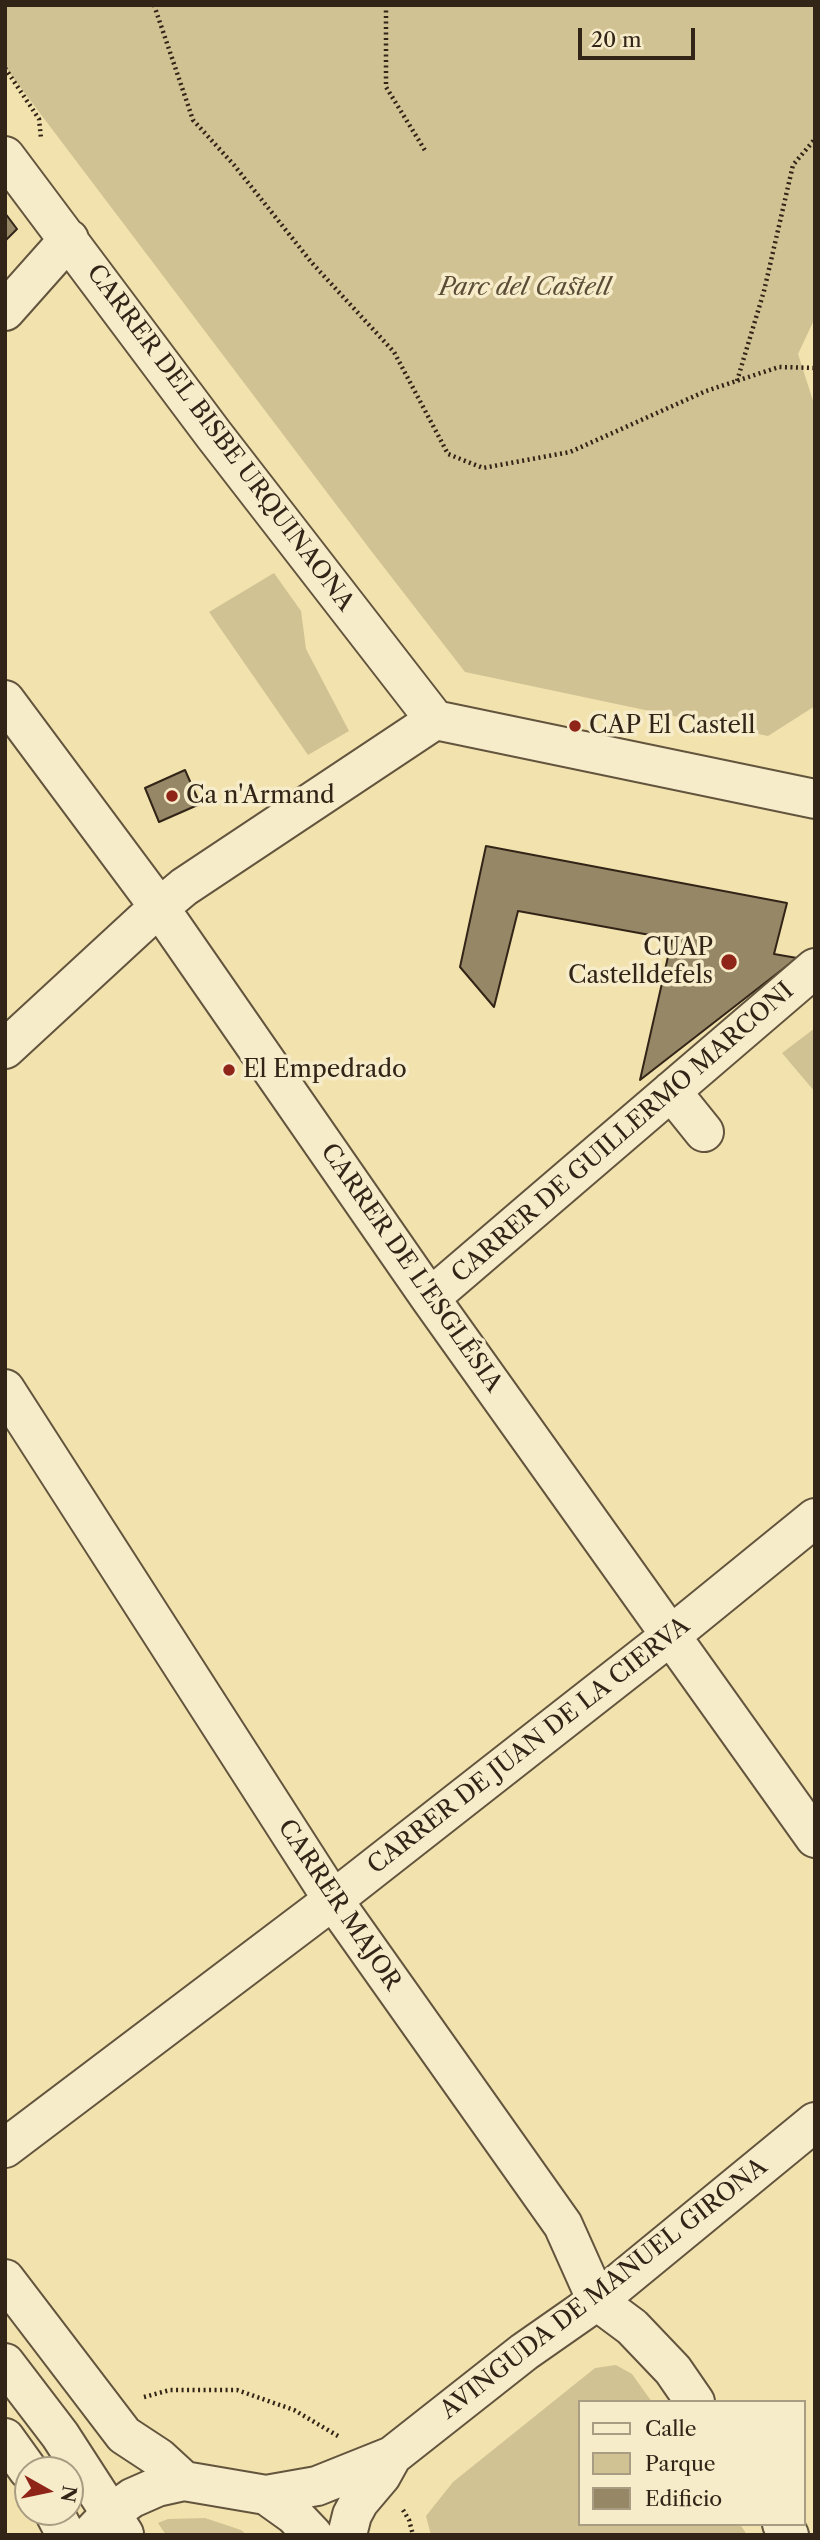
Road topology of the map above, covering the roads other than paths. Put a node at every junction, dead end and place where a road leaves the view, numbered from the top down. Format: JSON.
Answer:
{"nodes":[{"id":1,"x":5,"y":156,"type":"edge"},
{"id":2,"x":69,"y":239,"type":"junction"},
{"id":3,"x":5,"y":311,"type":"edge"},
{"id":4,"x":5,"y":700,"type":"edge"},
{"id":5,"x":435,"y":720,"type":"junction"},
{"id":6,"x":815,"y":799,"type":"edge"},
{"id":7,"x":159,"y":908,"type":"junction"},
{"id":8,"x":815,"y":968,"type":"edge"},
{"id":9,"x":5,"y":1049,"type":"edge"},
{"id":10,"x":664,"y":1097,"type":"junction"},
{"id":11,"x":704,"y":1132,"type":"dead end"},
{"id":12,"x":430,"y":1298,"type":"junction"},
{"id":13,"x":5,"y":1389,"type":"edge"},
{"id":14,"x":815,"y":1518,"type":"edge"},
{"id":15,"x":670,"y":1636,"type":"junction"},
{"id":16,"x":815,"y":1838,"type":"edge"},
{"id":17,"x":333,"y":1900,"type":"junction"},
{"id":18,"x":815,"y":2122,"type":"edge"},
{"id":19,"x":5,"y":2148,"type":"edge"},
{"id":20,"x":5,"y":2280,"type":"edge"},
{"id":21,"x":597,"y":2301,"type":"junction"},
{"id":22,"x":5,"y":2363,"type":"edge"},
{"id":23,"x":694,"y":2400,"type":"edge"},
{"id":24,"x":5,"y":2438,"type":"edge"},
{"id":25,"x":18,"y":2456,"type":"edge"},
{"id":26,"x":382,"y":2466,"type":"junction"},
{"id":27,"x":184,"y":2481,"type":"junction"},
{"id":28,"x":266,"y":2495,"type":"junction"},
{"id":29,"x":108,"y":2528,"type":"edge"},
{"id":30,"x":313,"y":2535,"type":"edge"},
{"id":31,"x":347,"y":2535,"type":"edge"}],
"edges":[{"from":1,"to":2,"type":"street","name":"CARRER DEL BISBE URQUINAONA"},
{"from":2,"to":3,"type":"street"},
{"from":2,"to":5,"type":"street","name":"CARRER DEL BISBE URQUINAONA"},
{"from":4,"to":7,"type":"street","name":"CARRER DE L'ESGLÉSIA"},
{"from":5,"to":6,"type":"street"},
{"from":5,"to":7,"type":"street"},
{"from":7,"to":9,"type":"street"},
{"from":7,"to":12,"type":"street","name":"CARRER DE L'ESGLÉSIA"},
{"from":8,"to":10,"type":"street","name":"CARRER DE GUILLERMO MARCONI"},
{"from":10,"to":11,"type":"street"},
{"from":10,"to":12,"type":"street","name":"CARRER DE GUILLERMO MARCONI"},
{"from":12,"to":15,"type":"street","name":"CARRER DE L'ESGLÉSIA"},
{"from":13,"to":17,"type":"street","name":"CARRER MAJOR"},
{"from":14,"to":15,"type":"street","name":"CARRER DE JUAN DE LA CIERVA"},
{"from":15,"to":16,"type":"street","name":"CARRER DE L'ESGLÉSIA"},
{"from":15,"to":17,"type":"street","name":"CARRER DE JUAN DE LA CIERVA"},
{"from":17,"to":19,"type":"street","name":"CARRER DE JUAN DE LA CIERVA"},
{"from":17,"to":21,"type":"street","name":"CARRER MAJOR"},
{"from":18,"to":21,"type":"street","name":"AVINGUDA DE MANUEL GIRONA"},
{"from":20,"to":27,"type":"street"},
{"from":21,"to":23,"type":"street","name":"CARRER MAJOR"},
{"from":21,"to":26,"type":"street","name":"AVINGUDA DE MANUEL GIRONA"},
{"from":22,"to":29,"type":"street"},
{"from":24,"to":25,"type":"street"},
{"from":26,"to":28,"type":"street","name":"AVINGUDA DE MANUEL GIRONA"},
{"from":26,"to":31,"type":"street","name":"AVINGUDA DE MANUEL GIRONA"},
{"from":27,"to":28,"type":"street"},
{"from":27,"to":29,"type":"street"},
{"from":28,"to":30,"type":"street"}]}
